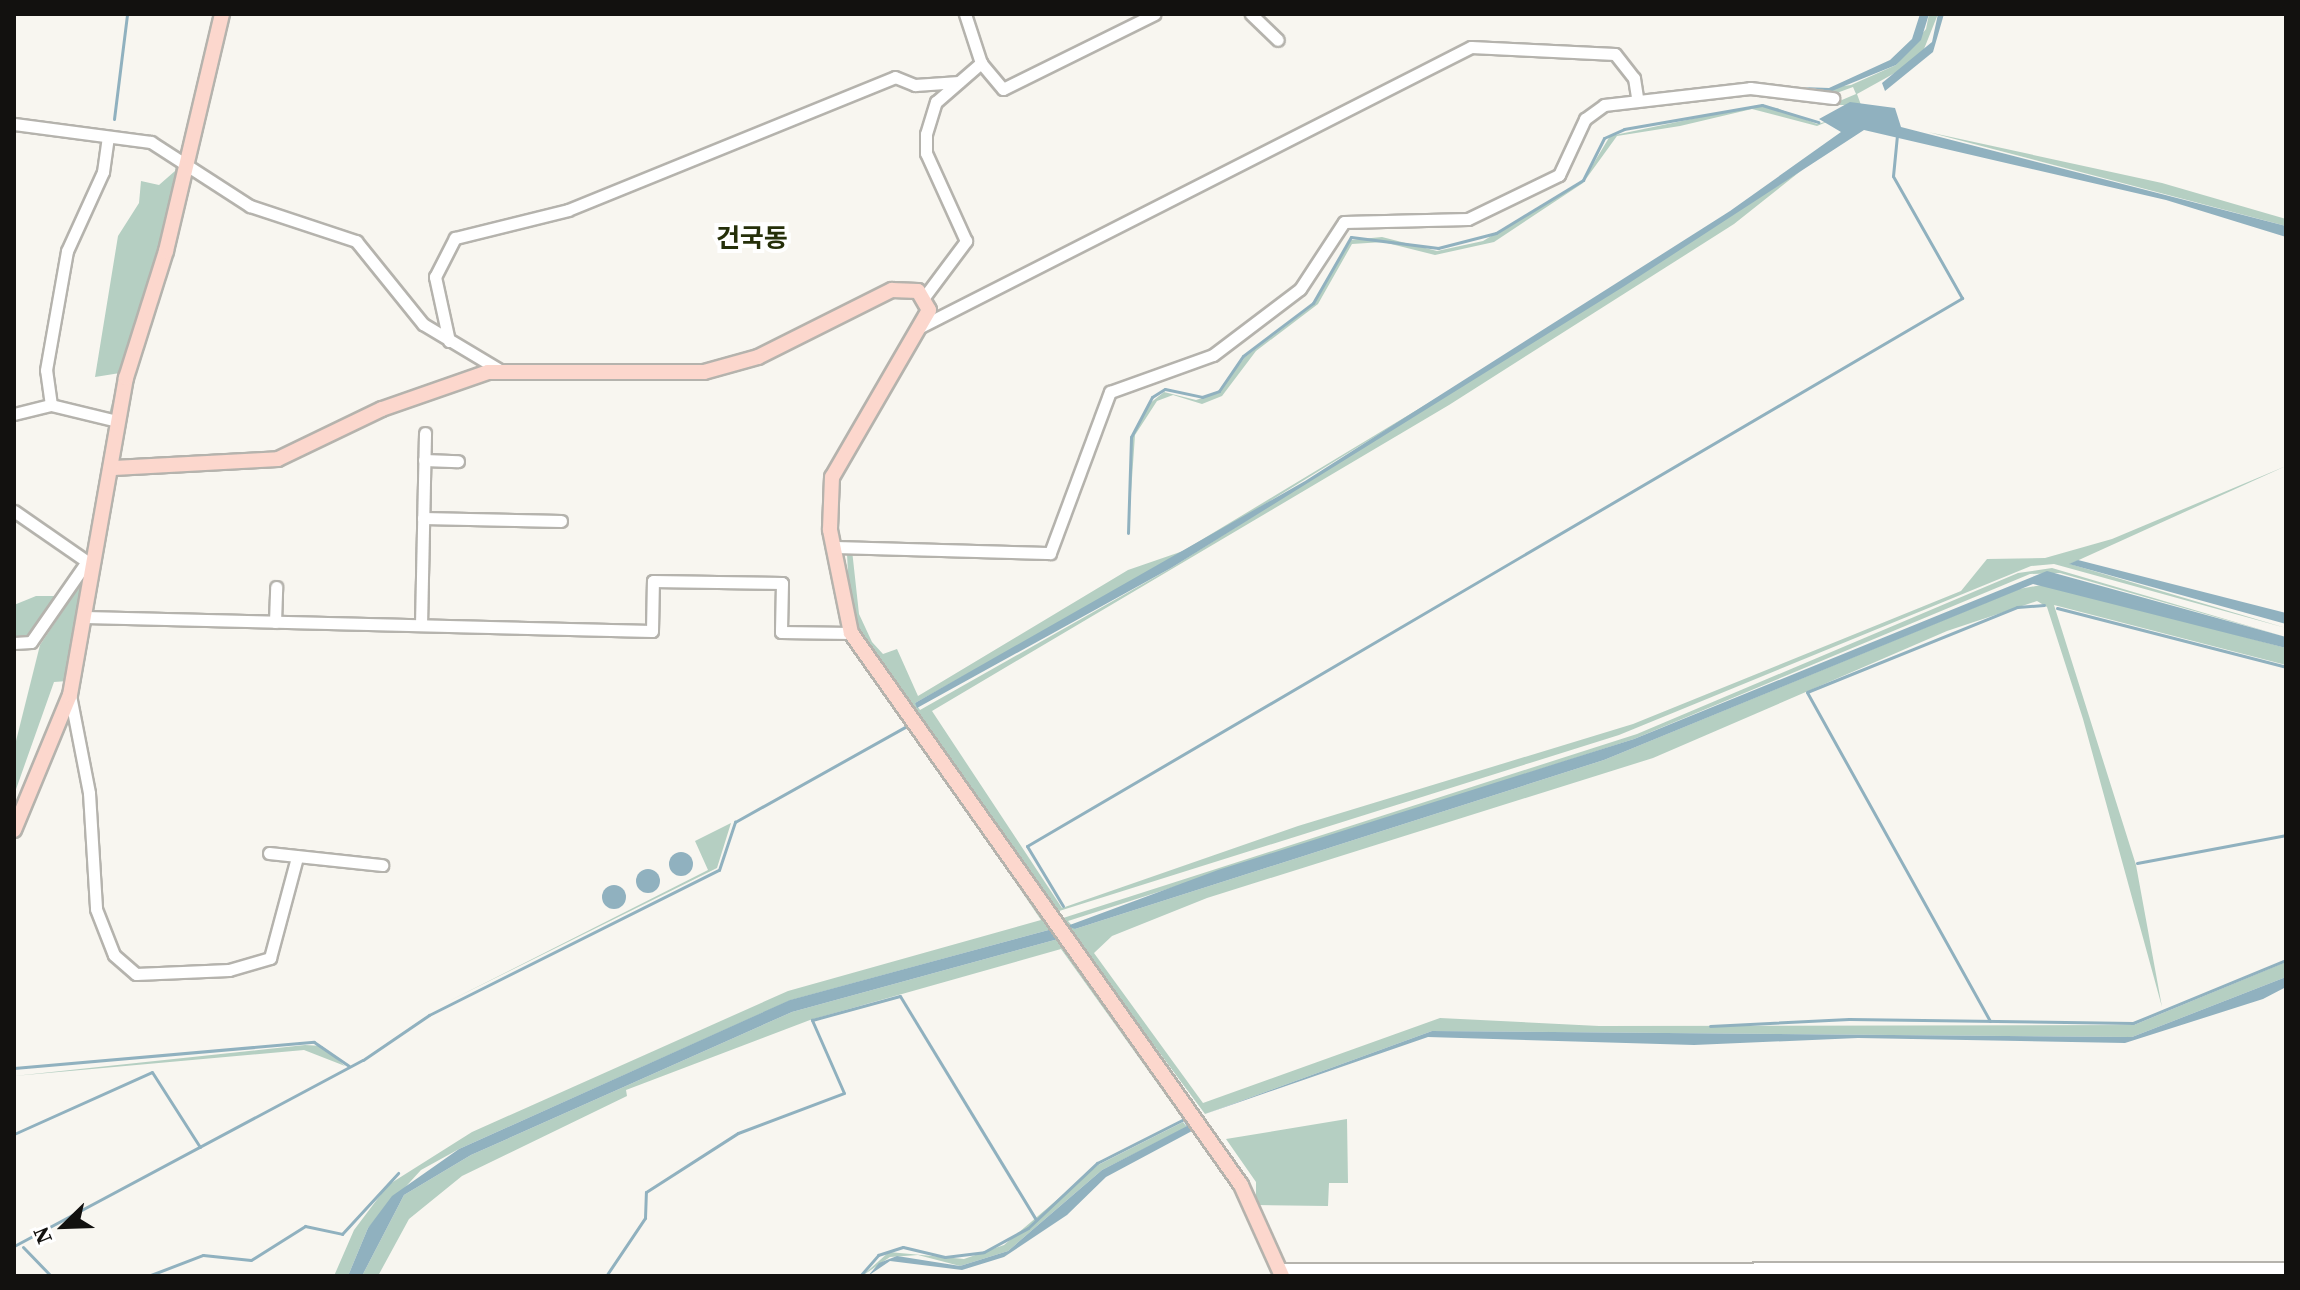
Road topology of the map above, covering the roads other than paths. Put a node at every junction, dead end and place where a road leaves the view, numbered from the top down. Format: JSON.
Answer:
{"nodes":[{"id":1,"x":222,"y":14,"type":"edge"},
{"id":2,"x":965,"y":14,"type":"edge"},
{"id":3,"x":1155,"y":14,"type":"edge"},
{"id":4,"x":1251,"y":14,"type":"edge"},
{"id":5,"x":1278,"y":40,"type":"dead end"},
{"id":6,"x":981,"y":63,"type":"junction"},
{"id":7,"x":959,"y":82,"type":"junction"},
{"id":8,"x":1637,"y":98,"type":"junction"},
{"id":9,"x":1833,"y":98,"type":"dead end"},
{"id":10,"x":14,"y":124,"type":"edge"},
{"id":11,"x":108,"y":137,"type":"junction"},
{"id":12,"x":188,"y":160,"type":"junction"},
{"id":13,"x":925,"y":296,"type":"junction"},
{"id":14,"x":920,"y":327,"type":"junction"},
{"id":15,"x":449,"y":341,"type":"junction"},
{"id":16,"x":500,"y":370,"type":"junction"},
{"id":17,"x":51,"y":405,"type":"junction"},
{"id":18,"x":14,"y":414,"type":"edge"},
{"id":19,"x":117,"y":421,"type":"junction"},
{"id":20,"x":425,"y":433,"type":"dead end"},
{"id":21,"x":424,"y":460,"type":"junction"},
{"id":22,"x":458,"y":461,"type":"dead end"},
{"id":23,"x":114,"y":468,"type":"junction"},
{"id":24,"x":14,"y":511,"type":"edge"},
{"id":25,"x":423,"y":518,"type":"junction"},
{"id":26,"x":561,"y":521,"type":"dead end"},
{"id":27,"x":832,"y":547,"type":"junction"},
{"id":28,"x":90,"y":565,"type":"junction"},
{"id":29,"x":276,"y":587,"type":"dead end"},
{"id":30,"x":85,"y":617,"type":"junction"},
{"id":31,"x":275,"y":622,"type":"junction"},
{"id":32,"x":421,"y":625,"type":"junction"},
{"id":33,"x":851,"y":633,"type":"junction"},
{"id":34,"x":14,"y":643,"type":"edge"},
{"id":35,"x":70,"y":695,"type":"junction"},
{"id":36,"x":14,"y":830,"type":"edge"},
{"id":37,"x":269,"y":853,"type":"dead end"},
{"id":38,"x":297,"y":857,"type":"junction"},
{"id":39,"x":382,"y":865,"type":"dead end"},
{"id":40,"x":2286,"y":1268,"type":"edge"},
{"id":41,"x":1280,"y":1272,"type":"edge"},
{"id":42,"x":1430,"y":1272,"type":"edge"},
{"id":43,"x":2218,"y":1272,"type":"edge"},
{"id":44,"x":1924,"y":1273,"type":"edge"}],
"edges":[{"from":1,"to":12,"type":"street"},
{"from":2,"to":6,"type":"street"},
{"from":3,"to":6,"type":"street"},
{"from":4,"to":5,"type":"street"},
{"from":6,"to":7,"type":"street"},
{"from":7,"to":13,"type":"street"},
{"from":7,"to":15,"type":"street"},
{"from":8,"to":9,"type":"street"},
{"from":8,"to":14,"type":"street"},
{"from":8,"to":27,"type":"street"},
{"from":10,"to":11,"type":"street"},
{"from":11,"to":12,"type":"street"},
{"from":11,"to":17,"type":"street"},
{"from":12,"to":15,"type":"street"},
{"from":12,"to":19,"type":"street"},
{"from":13,"to":14,"type":"street"},
{"from":13,"to":16,"type":"street"},
{"from":14,"to":27,"type":"street"},
{"from":15,"to":16,"type":"street"},
{"from":16,"to":23,"type":"street"},
{"from":17,"to":18,"type":"street"},
{"from":17,"to":19,"type":"street"},
{"from":19,"to":23,"type":"street"},
{"from":20,"to":21,"type":"street"},
{"from":21,"to":22,"type":"street"},
{"from":21,"to":25,"type":"street"},
{"from":23,"to":28,"type":"street"},
{"from":24,"to":28,"type":"street"},
{"from":25,"to":26,"type":"street"},
{"from":25,"to":32,"type":"street"},
{"from":27,"to":33,"type":"street"},
{"from":28,"to":30,"type":"street"},
{"from":28,"to":34,"type":"street"},
{"from":29,"to":31,"type":"street"},
{"from":30,"to":31,"type":"street"},
{"from":30,"to":35,"type":"street"},
{"from":31,"to":32,"type":"street"},
{"from":32,"to":33,"type":"street"},
{"from":33,"to":41,"type":"street"},
{"from":35,"to":36,"type":"street"},
{"from":35,"to":38,"type":"street"},
{"from":37,"to":38,"type":"street"},
{"from":38,"to":39,"type":"street"},
{"from":40,"to":43,"type":"street"},
{"from":41,"to":42,"type":"street"},
{"from":42,"to":44,"type":"street"},
{"from":43,"to":44,"type":"street"}]}
